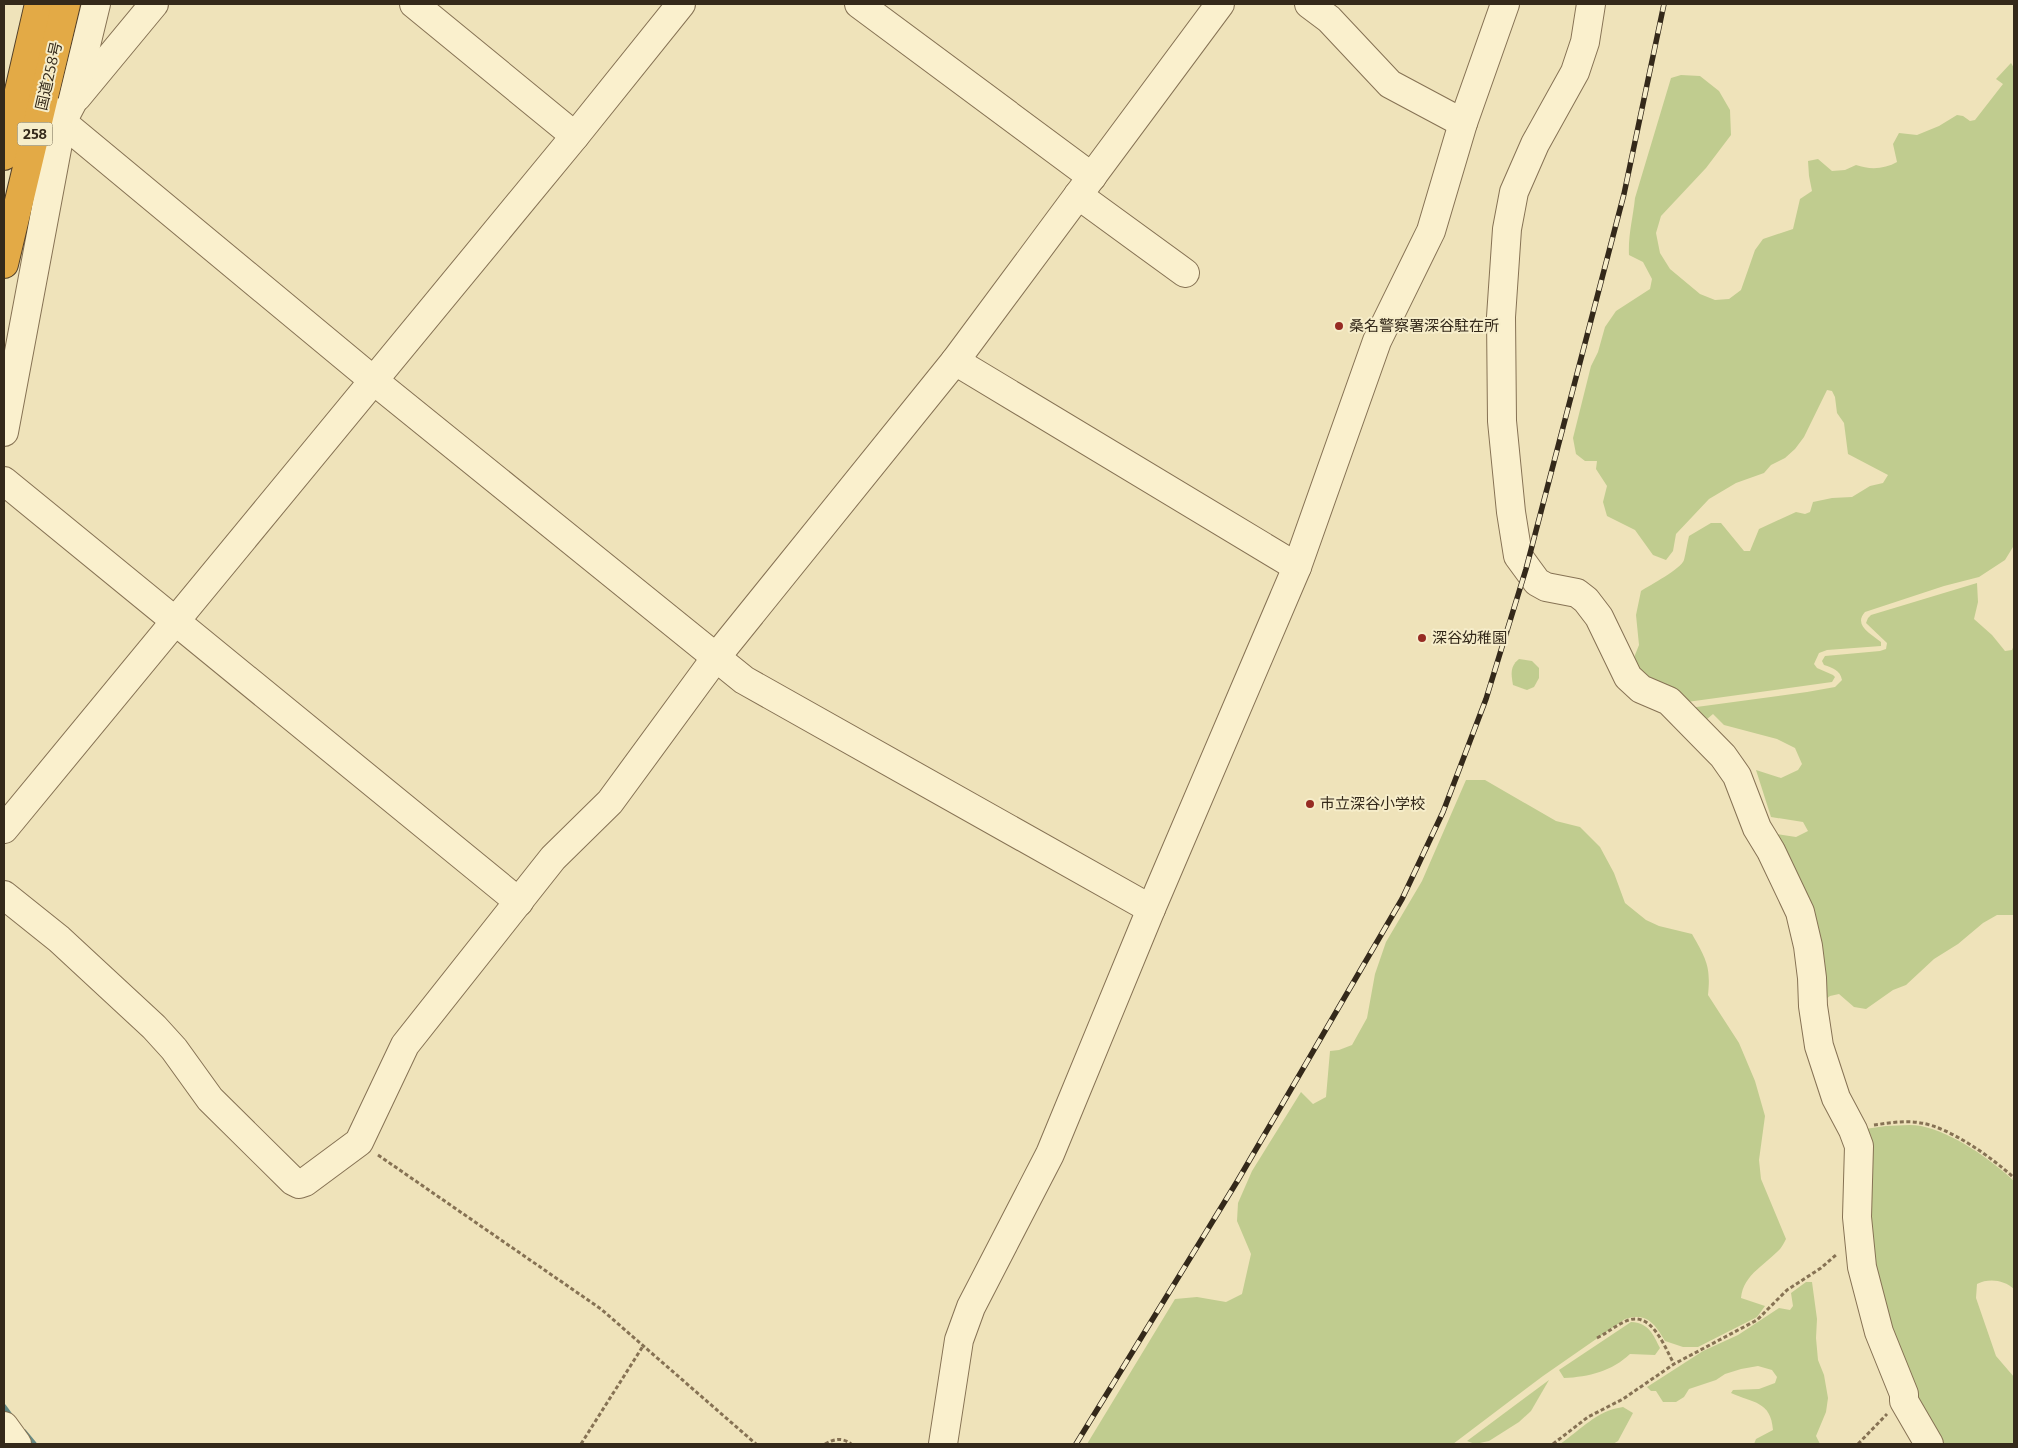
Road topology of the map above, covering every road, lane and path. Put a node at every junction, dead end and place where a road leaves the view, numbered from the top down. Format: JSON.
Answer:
{"nodes":[{"id":1,"x":39,"y":4,"type":"edge"},
{"id":2,"x":66,"y":4,"type":"edge"},
{"id":3,"x":96,"y":4,"type":"edge"},
{"id":4,"x":154,"y":4,"type":"edge"},
{"id":5,"x":414,"y":4,"type":"edge"},
{"id":6,"x":681,"y":4,"type":"edge"},
{"id":7,"x":859,"y":4,"type":"edge"},
{"id":8,"x":1220,"y":4,"type":"edge"},
{"id":9,"x":1308,"y":4,"type":"edge"},
{"id":10,"x":1505,"y":4,"type":"edge"},
{"id":11,"x":1591,"y":4,"type":"edge"},
{"id":12,"x":43,"y":104,"type":"junction"},
{"id":13,"x":67,"y":113,"type":"junction"},
{"id":14,"x":1463,"y":123,"type":"junction"},
{"id":15,"x":575,"y":136,"type":"junction"},
{"id":16,"x":4,"y":156,"type":"edge"},
{"id":17,"x":1085,"y":186,"type":"junction"},
{"id":18,"x":4,"y":264,"type":"edge"},
{"id":19,"x":1185,"y":274,"type":"dead end"},
{"id":20,"x":955,"y":361,"type":"junction"},
{"id":21,"x":373,"y":380,"type":"junction"},
{"id":22,"x":4,"y":432,"type":"edge"},
{"id":23,"x":4,"y":481,"type":"edge"},
{"id":24,"x":1297,"y":567,"type":"junction"},
{"id":25,"x":174,"y":621,"type":"junction"},
{"id":26,"x":717,"y":656,"type":"junction"},
{"id":27,"x":4,"y":829,"type":"edge"},
{"id":28,"x":4,"y":895,"type":"edge"},
{"id":29,"x":519,"y":902,"type":"junction"},
{"id":30,"x":1151,"y":909,"type":"junction"},
{"id":31,"x":1853,"y":1130,"type":"junction"},
{"id":32,"x":359,"y":1142,"type":"junction"},
{"id":33,"x":2014,"y":1178,"type":"edge"},
{"id":34,"x":1842,"y":1247,"type":"dead end"},
{"id":35,"x":1597,"y":1338,"type":"dead end"},
{"id":36,"x":643,"y":1346,"type":"junction"},
{"id":37,"x":1674,"y":1364,"type":"junction"},
{"id":38,"x":1904,"y":1394,"type":"junction"},
{"id":39,"x":4,"y":1426,"type":"edge"},
{"id":40,"x":17,"y":1444,"type":"edge"},
{"id":41,"x":581,"y":1444,"type":"edge"},
{"id":42,"x":756,"y":1444,"type":"edge"},
{"id":43,"x":825,"y":1444,"type":"edge"},
{"id":44,"x":850,"y":1444,"type":"edge"},
{"id":45,"x":943,"y":1444,"type":"edge"},
{"id":46,"x":1553,"y":1444,"type":"edge"},
{"id":47,"x":1858,"y":1444,"type":"edge"},
{"id":48,"x":1929,"y":1444,"type":"edge"}],
"edges":[{"from":1,"to":16,"type":"highway","name":"国道258号","number":"258"},
{"from":2,"to":12,"type":"highway","name":"国道258号","number":"258"},
{"from":3,"to":13,"type":"street"},
{"from":4,"to":13,"type":"street"},
{"from":5,"to":15,"type":"street"},
{"from":6,"to":15,"type":"street"},
{"from":7,"to":17,"type":"street"},
{"from":8,"to":17,"type":"street"},
{"from":9,"to":14,"type":"street"},
{"from":10,"to":14,"type":"street"},
{"from":11,"to":31,"type":"street"},
{"from":12,"to":13,"type":"street"},
{"from":12,"to":18,"type":"highway","name":"国道258号","number":"258"},
{"from":13,"to":21,"type":"street"},
{"from":13,"to":22,"type":"street"},
{"from":14,"to":24,"type":"street"},
{"from":15,"to":21,"type":"street"},
{"from":17,"to":19,"type":"street"},
{"from":17,"to":20,"type":"street"},
{"from":20,"to":24,"type":"street"},
{"from":20,"to":26,"type":"street"},
{"from":21,"to":25,"type":"street"},
{"from":21,"to":26,"type":"street"},
{"from":23,"to":25,"type":"street"},
{"from":24,"to":30,"type":"street"},
{"from":25,"to":27,"type":"street"},
{"from":25,"to":29,"type":"street"},
{"from":26,"to":29,"type":"street"},
{"from":26,"to":30,"type":"street"},
{"from":28,"to":32,"type":"street"},
{"from":29,"to":32,"type":"street"},
{"from":30,"to":45,"type":"street"},
{"from":31,"to":33,"type":"path"},
{"from":31,"to":38,"type":"street"},
{"from":32,"to":36,"type":"path"},
{"from":34,"to":37,"type":"path"},
{"from":35,"to":37,"type":"path"},
{"from":36,"to":41,"type":"path"},
{"from":36,"to":42,"type":"path"},
{"from":37,"to":46,"type":"path"},
{"from":38,"to":47,"type":"path"},
{"from":38,"to":48,"type":"street"},
{"from":39,"to":40,"type":"street"},
{"from":43,"to":44,"type":"path"}]}
